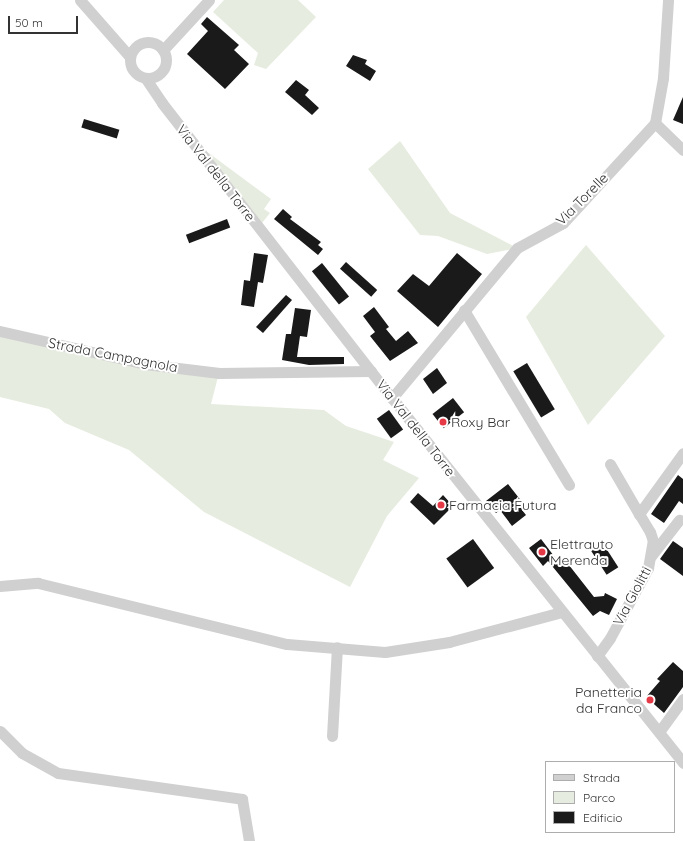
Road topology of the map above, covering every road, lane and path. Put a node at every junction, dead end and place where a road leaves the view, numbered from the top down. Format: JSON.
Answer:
{"nodes":[{"id":1,"x":80,"y":0,"type":"edge"},
{"id":2,"x":209,"y":0,"type":"edge"},
{"id":3,"x":668,"y":0,"type":"edge"},
{"id":4,"x":115,"y":41,"type":"junction"},
{"id":5,"x":139,"y":45,"type":"junction"},
{"id":6,"x":163,"y":50,"type":"junction"},
{"id":7,"x":130,"y":57,"type":"junction"},
{"id":8,"x":160,"y":75,"type":"junction"},
{"id":9,"x":146,"y":79,"type":"junction"},
{"id":10,"x":154,"y":89,"type":"junction"},
{"id":11,"x":655,"y":123,"type":"junction"},
{"id":12,"x":683,"y":150,"type":"edge"},
{"id":13,"x":464,"y":310,"type":"junction"},
{"id":14,"x":0,"y":331,"type":"edge"},
{"id":15,"x":372,"y":371,"type":"junction"},
{"id":16,"x":392,"y":398,"type":"junction"},
{"id":17,"x":683,"y":453,"type":"edge"},
{"id":18,"x":610,"y":464,"type":"dead end"},
{"id":19,"x":569,"y":485,"type":"dead end"},
{"id":20,"x":639,"y":514,"type":"junction"},
{"id":21,"x":679,"y":520,"type":"dead end"},
{"id":22,"x":651,"y":556,"type":"junction"},
{"id":23,"x":0,"y":586,"type":"edge"},
{"id":24,"x":562,"y":612,"type":"junction"},
{"id":25,"x":337,"y":648,"type":"junction"},
{"id":26,"x":597,"y":656,"type":"junction"},
{"id":27,"x":683,"y":699,"type":"edge"},
{"id":28,"x":0,"y":731,"type":"edge"},
{"id":29,"x":659,"y":732,"type":"junction"},
{"id":30,"x":332,"y":736,"type":"dead end"},
{"id":31,"x":683,"y":763,"type":"edge"},
{"id":32,"x":249,"y":841,"type":"edge"}],
"edges":[{"from":1,"to":4,"type":"street"},
{"from":2,"to":6,"type":"street"},
{"from":3,"to":11,"type":"street"},
{"from":4,"to":5,"type":"street"},
{"from":4,"to":7,"type":"street"},
{"from":5,"to":6,"type":"street"},
{"from":5,"to":7,"type":"street"},
{"from":6,"to":8,"type":"street"},
{"from":7,"to":9,"type":"street"},
{"from":8,"to":9,"type":"street"},
{"from":8,"to":10,"type":"street"},
{"from":9,"to":10,"type":"street","name":"Via Val della Torre"},
{"from":10,"to":15,"type":"street","name":"Via Val della Torre"},
{"from":11,"to":12,"type":"street"},
{"from":11,"to":13,"type":"street","name":"Via Torelle"},
{"from":13,"to":16,"type":"street","name":"Via Torelle"},
{"from":13,"to":19,"type":"street"},
{"from":14,"to":15,"type":"street","name":"Strada Campagnola"},
{"from":15,"to":16,"type":"street","name":"Via Val della Torre"},
{"from":16,"to":24,"type":"street","name":"Via Val della Torre"},
{"from":17,"to":20,"type":"street"},
{"from":18,"to":20,"type":"street","name":"Via Giolitti"},
{"from":20,"to":22,"type":"street","name":"Via Giolitti"},
{"from":21,"to":22,"type":"street"},
{"from":22,"to":26,"type":"street","name":"Via Giolitti"},
{"from":23,"to":25,"type":"street"},
{"from":24,"to":25,"type":"street"},
{"from":24,"to":26,"type":"street","name":"Via Val della Torre"},
{"from":25,"to":30,"type":"street"},
{"from":26,"to":29,"type":"street","name":"Via Val della Torre"},
{"from":27,"to":29,"type":"street"},
{"from":28,"to":32,"type":"street"},
{"from":29,"to":31,"type":"street","name":"Via Val della Torre"}]}
